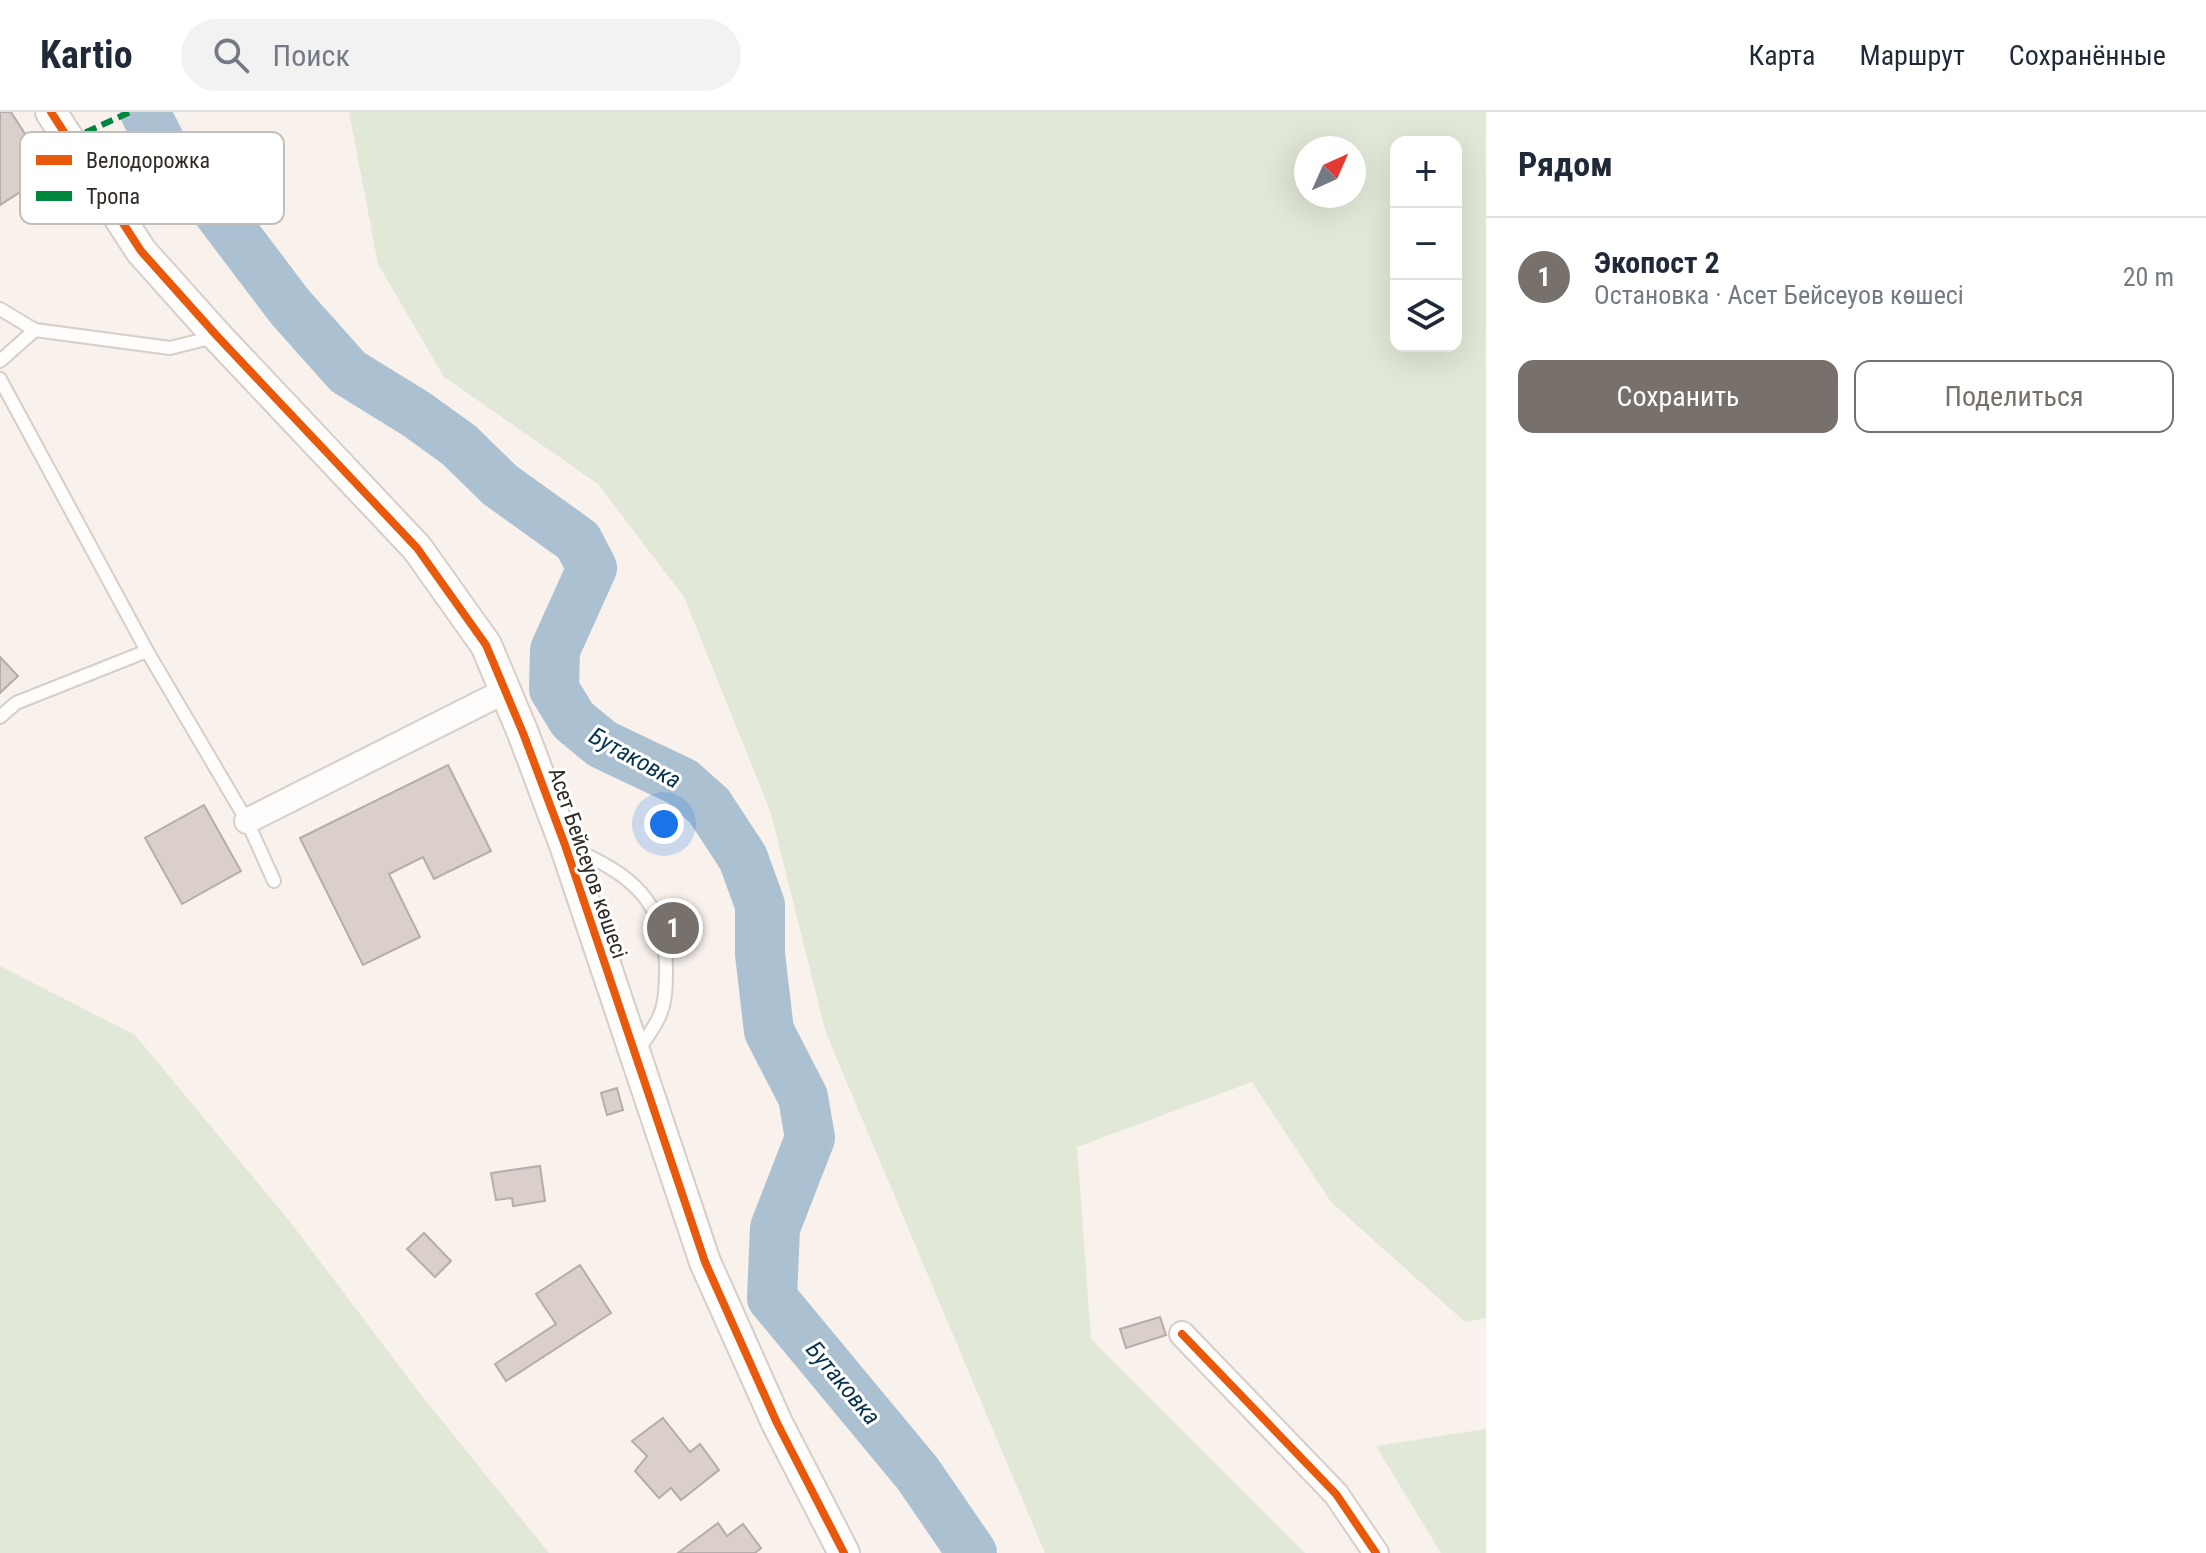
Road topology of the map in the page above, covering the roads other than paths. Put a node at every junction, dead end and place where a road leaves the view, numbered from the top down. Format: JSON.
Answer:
{"nodes":[{"id":1,"x":51,"y":112,"type":"edge"},
{"id":2,"x":64,"y":132,"type":"edge"},
{"id":3,"x":124,"y":224,"type":"edge"},
{"id":4,"x":0,"y":309,"type":"edge"},
{"id":5,"x":35,"y":330,"type":"junction"},
{"id":6,"x":217,"y":336,"type":"junction"},
{"id":7,"x":0,"y":361,"type":"edge"},
{"id":8,"x":0,"y":379,"type":"edge"},
{"id":9,"x":147,"y":651,"type":"junction"},
{"id":10,"x":505,"y":691,"type":"junction"},
{"id":11,"x":0,"y":717,"type":"edge"},
{"id":12,"x":247,"y":821,"type":"junction"},
{"id":13,"x":565,"y":845,"type":"junction"},
{"id":14,"x":274,"y":881,"type":"dead end"},
{"id":15,"x":635,"y":1055,"type":"junction"},
{"id":16,"x":1182,"y":1334,"type":"dead end"},
{"id":17,"x":844,"y":1553,"type":"edge"},
{"id":18,"x":1376,"y":1553,"type":"edge"}],
"edges":[{"from":1,"to":2,"type":"street","name":"Асет Бейсеуов көшесі"},
{"from":3,"to":6,"type":"street","name":"Асет Бейсеуов көшесі"},
{"from":4,"to":5,"type":"lane"},
{"from":5,"to":6,"type":"lane"},
{"from":5,"to":7,"type":"lane"},
{"from":6,"to":10,"type":"street","name":"Асет Бейсеуов көшесі"},
{"from":8,"to":9,"type":"lane"},
{"from":9,"to":11,"type":"lane"},
{"from":9,"to":12,"type":"lane"},
{"from":10,"to":12,"type":"street"},
{"from":10,"to":13,"type":"street","name":"Асет Бейсеуов көшесі"},
{"from":12,"to":14,"type":"lane"},
{"from":13,"to":15,"type":"street","name":"Асет Бейсеуов көшесі"},
{"from":13,"to":15,"type":"lane"},
{"from":15,"to":17,"type":"street","name":"Асет Бейсеуов көшесі"},
{"from":16,"to":18,"type":"street"}]}
